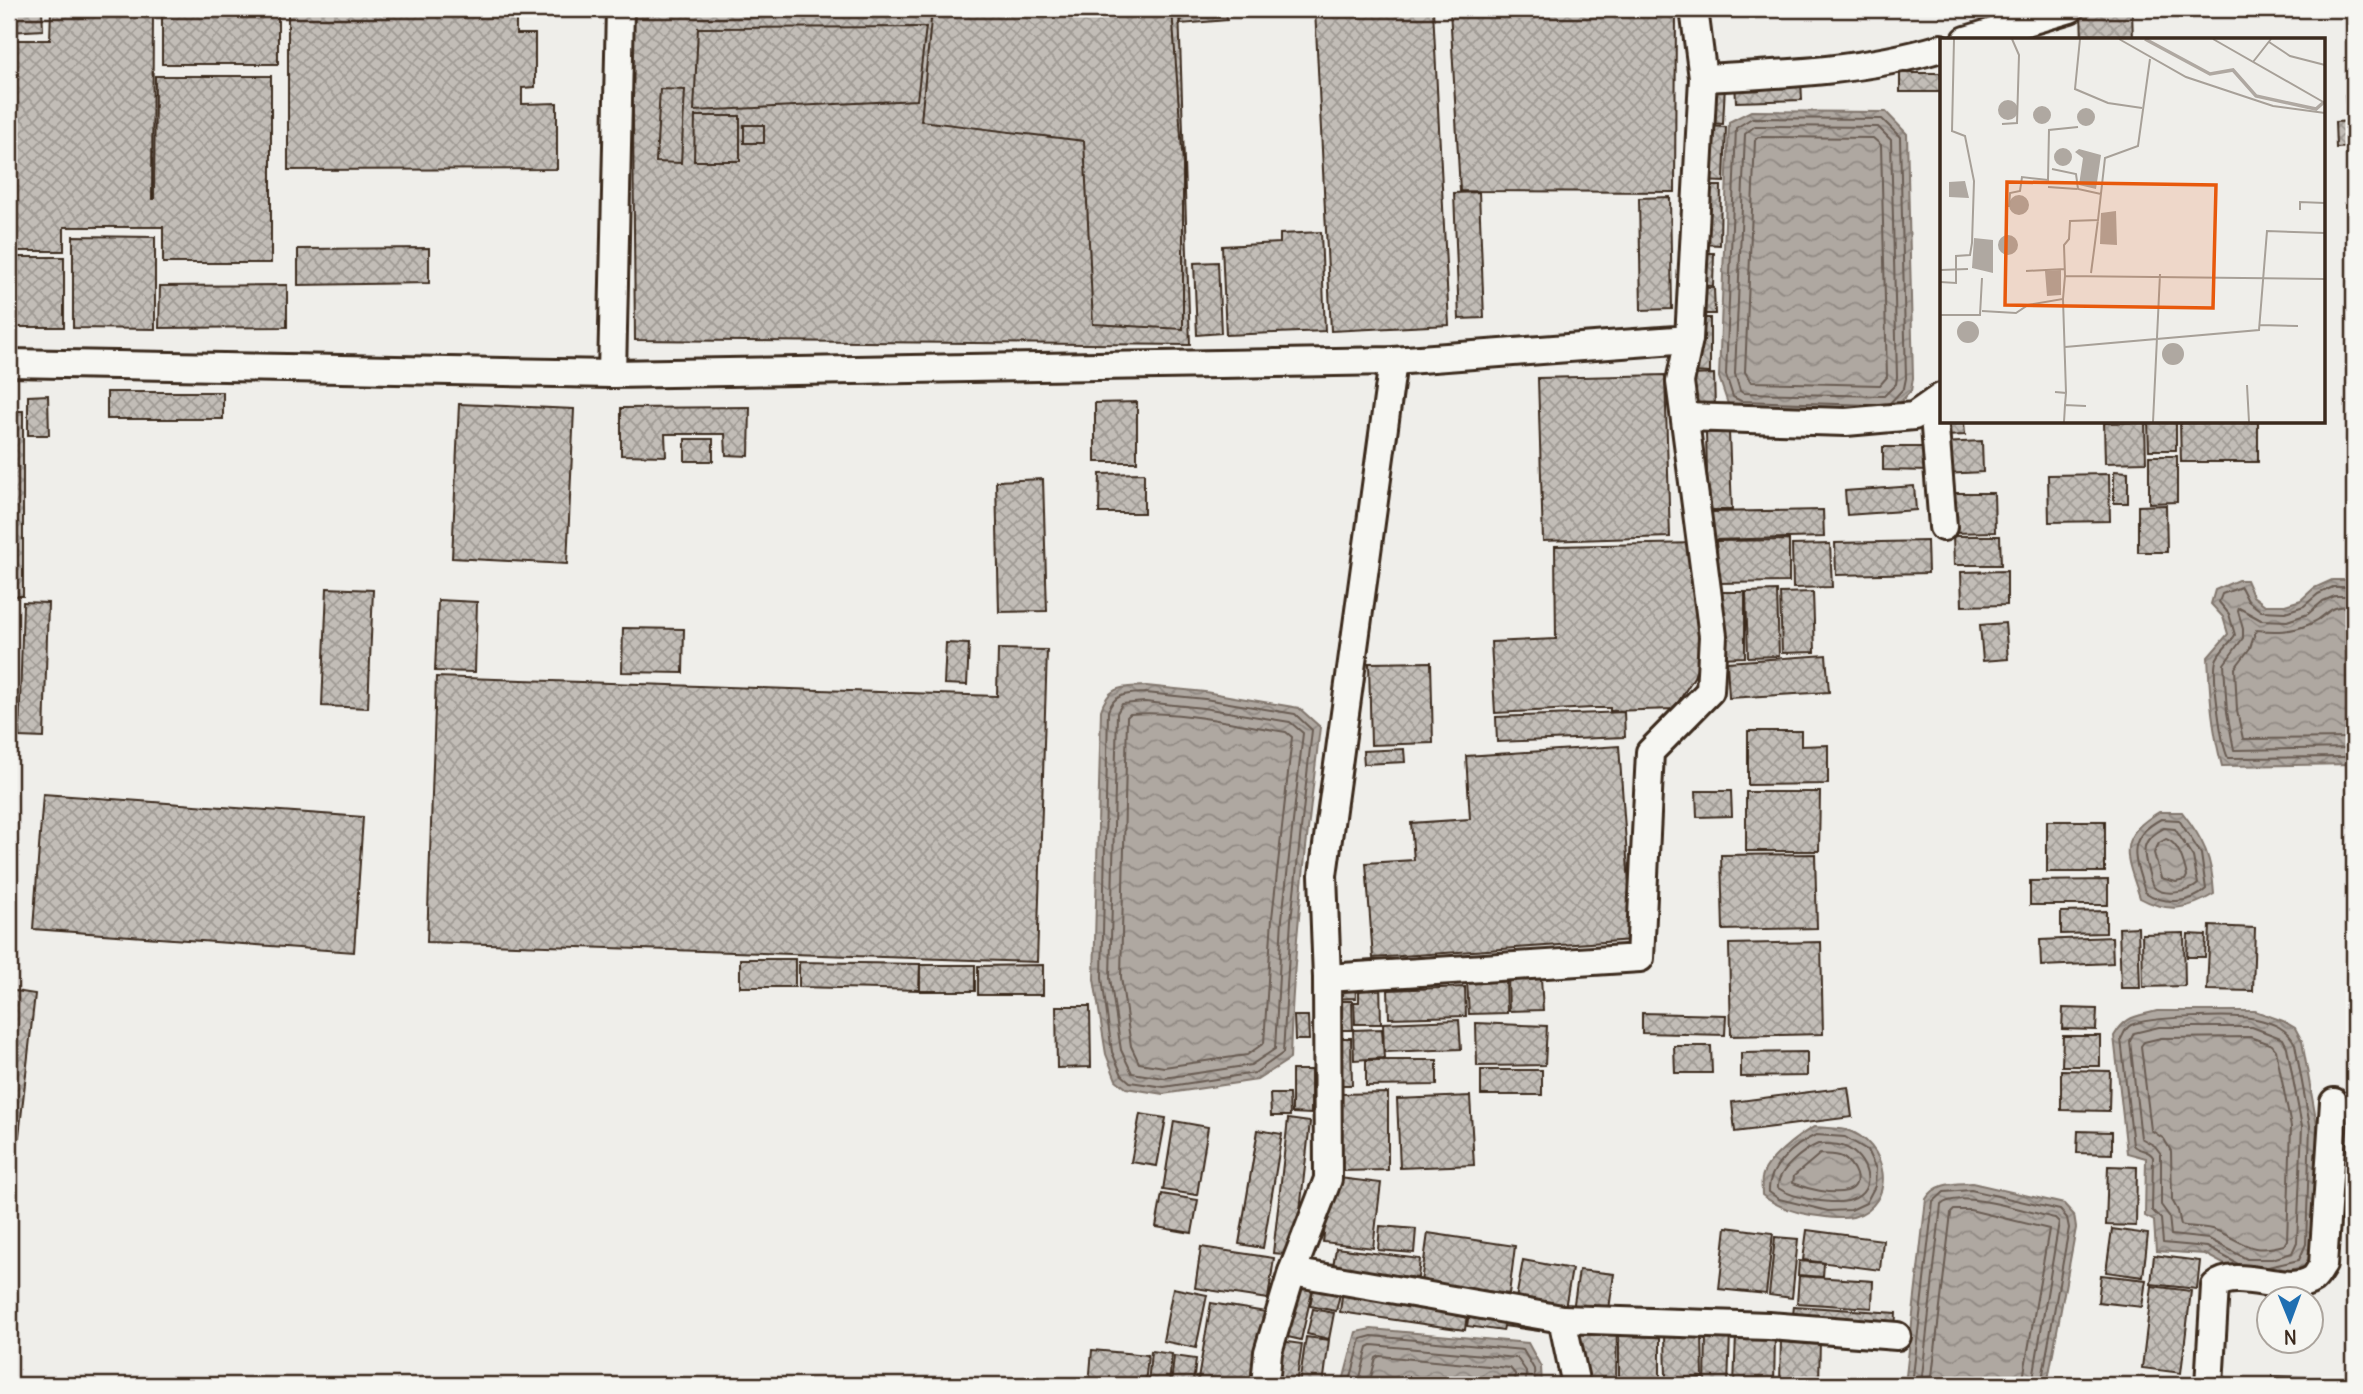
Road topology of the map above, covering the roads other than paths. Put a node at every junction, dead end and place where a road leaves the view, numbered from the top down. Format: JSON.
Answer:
{"nodes":[{"id":1,"x":621,"y":9,"type":"edge"},
{"id":2,"x":1694,"y":9,"type":"edge"},
{"id":3,"x":2070,"y":9,"type":"edge"},
{"id":4,"x":1973,"y":38,"type":"edge"},
{"id":5,"x":1940,"y":48,"type":"edge"},
{"id":6,"x":1703,"y":78,"type":"junction"},
{"id":7,"x":1689,"y":339,"type":"junction"},
{"id":8,"x":1393,"y":361,"type":"junction"},
{"id":9,"x":9,"y":363,"type":"edge"},
{"id":10,"x":612,"y":374,"type":"junction"},
{"id":11,"x":1937,"y":400,"type":"edge"},
{"id":12,"x":1685,"y":417,"type":"junction"},
{"id":13,"x":1943,"y":527,"type":"dead end"},
{"id":14,"x":1327,"y":978,"type":"junction"},
{"id":15,"x":2334,"y":1102,"type":"dead end"},
{"id":16,"x":1292,"y":1272,"type":"junction"},
{"id":17,"x":1562,"y":1319,"type":"junction"},
{"id":18,"x":1897,"y":1336,"type":"dead end"},
{"id":19,"x":1265,"y":1385,"type":"edge"},
{"id":20,"x":1576,"y":1385,"type":"edge"},
{"id":21,"x":2209,"y":1385,"type":"edge"}],
"edges":[{"from":1,"to":10,"type":"street"},
{"from":2,"to":6,"type":"street"},
{"from":3,"to":4,"type":"street"},
{"from":5,"to":6,"type":"street"},
{"from":6,"to":7,"type":"street"},
{"from":7,"to":8,"type":"street"},
{"from":7,"to":12,"type":"street"},
{"from":8,"to":10,"type":"street"},
{"from":8,"to":14,"type":"street"},
{"from":9,"to":10,"type":"street"},
{"from":11,"to":12,"type":"street"},
{"from":11,"to":13,"type":"street"},
{"from":12,"to":14,"type":"street"},
{"from":14,"to":16,"type":"street"},
{"from":15,"to":21,"type":"street"},
{"from":16,"to":17,"type":"street"},
{"from":16,"to":19,"type":"street"},
{"from":17,"to":18,"type":"street"},
{"from":17,"to":20,"type":"street"}]}
